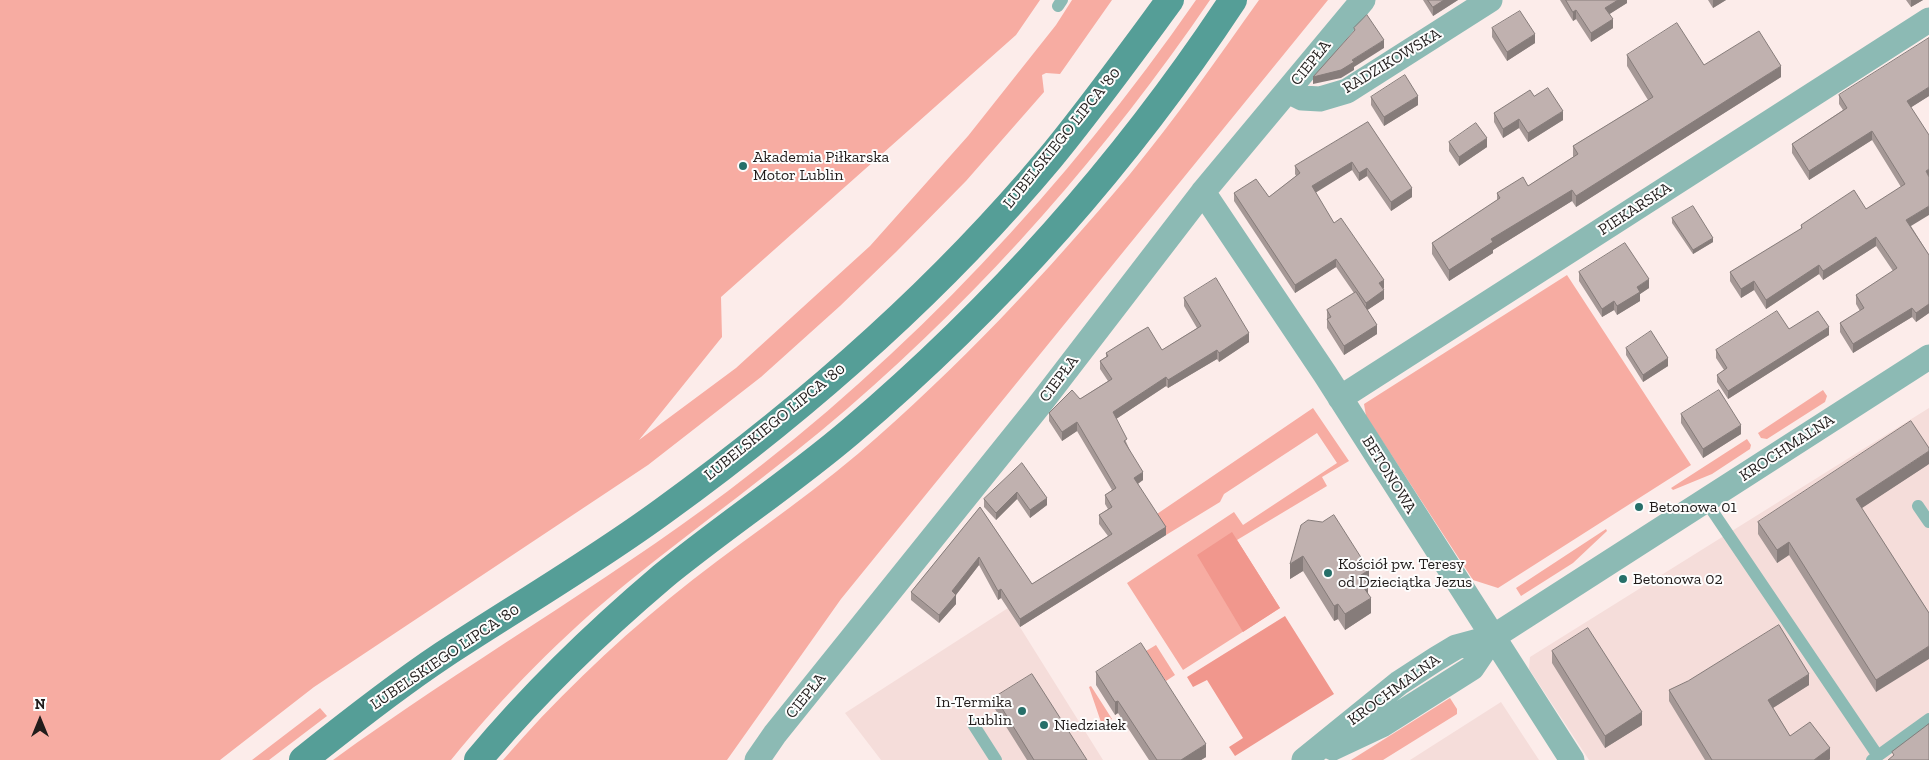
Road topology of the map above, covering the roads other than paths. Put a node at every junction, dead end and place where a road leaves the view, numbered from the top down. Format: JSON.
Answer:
{"nodes":[{"id":1,"x":1170,"y":0,"type":"edge"},
{"id":2,"x":1233,"y":0,"type":"edge"},
{"id":3,"x":1363,"y":0,"type":"edge"},
{"id":4,"x":1490,"y":0,"type":"edge"},
{"id":5,"x":1929,"y":20,"type":"edge"},
{"id":6,"x":1288,"y":91,"type":"junction"},
{"id":7,"x":1203,"y":192,"type":"junction"},
{"id":8,"x":1929,"y":357,"type":"edge"},
{"id":9,"x":1340,"y":398,"type":"junction"},
{"id":10,"x":1705,"y":500,"type":"junction"},
{"id":11,"x":1918,"y":506,"type":"dead end"},
{"id":12,"x":1929,"y":522,"type":"edge"},
{"id":13,"x":1493,"y":637,"type":"junction"},
{"id":14,"x":1929,"y":720,"type":"edge"},
{"id":15,"x":973,"y":724,"type":"dead end"},
{"id":16,"x":1875,"y":758,"type":"edge"},
{"id":17,"x":303,"y":760,"type":"edge"},
{"id":18,"x":478,"y":760,"type":"edge"},
{"id":19,"x":757,"y":760,"type":"edge"},
{"id":20,"x":996,"y":760,"type":"edge"},
{"id":21,"x":1304,"y":760,"type":"edge"},
{"id":22,"x":1308,"y":760,"type":"edge"},
{"id":23,"x":1572,"y":760,"type":"edge"}],
"edges":[{"from":1,"to":17,"type":"main road","name":"LUBELSKIEGO LIPCA '80"},
{"from":2,"to":18,"type":"main road"},
{"from":3,"to":6,"type":"street","name":"CIEPŁA"},
{"from":4,"to":6,"type":"street","name":"RADZIKOWSKA"},
{"from":5,"to":9,"type":"street","name":"PIEKARSKA"},
{"from":6,"to":7,"type":"street","name":"CIEPŁA"},
{"from":7,"to":9,"type":"street","name":"BETONOWA"},
{"from":7,"to":19,"type":"street","name":"CIEPŁA"},
{"from":8,"to":10,"type":"street","name":"KROCHMALNA"},
{"from":9,"to":13,"type":"street","name":"BETONOWA"},
{"from":10,"to":13,"type":"street","name":"KROCHMALNA"},
{"from":10,"to":16,"type":"lane"},
{"from":11,"to":12,"type":"lane"},
{"from":13,"to":21,"type":"street","name":"KROCHMALNA"},
{"from":13,"to":22,"type":"street","name":"KROCHMALNA"},
{"from":13,"to":23,"type":"street","name":"BETONOWA"},
{"from":14,"to":16,"type":"lane"},
{"from":15,"to":20,"type":"lane"}]}
